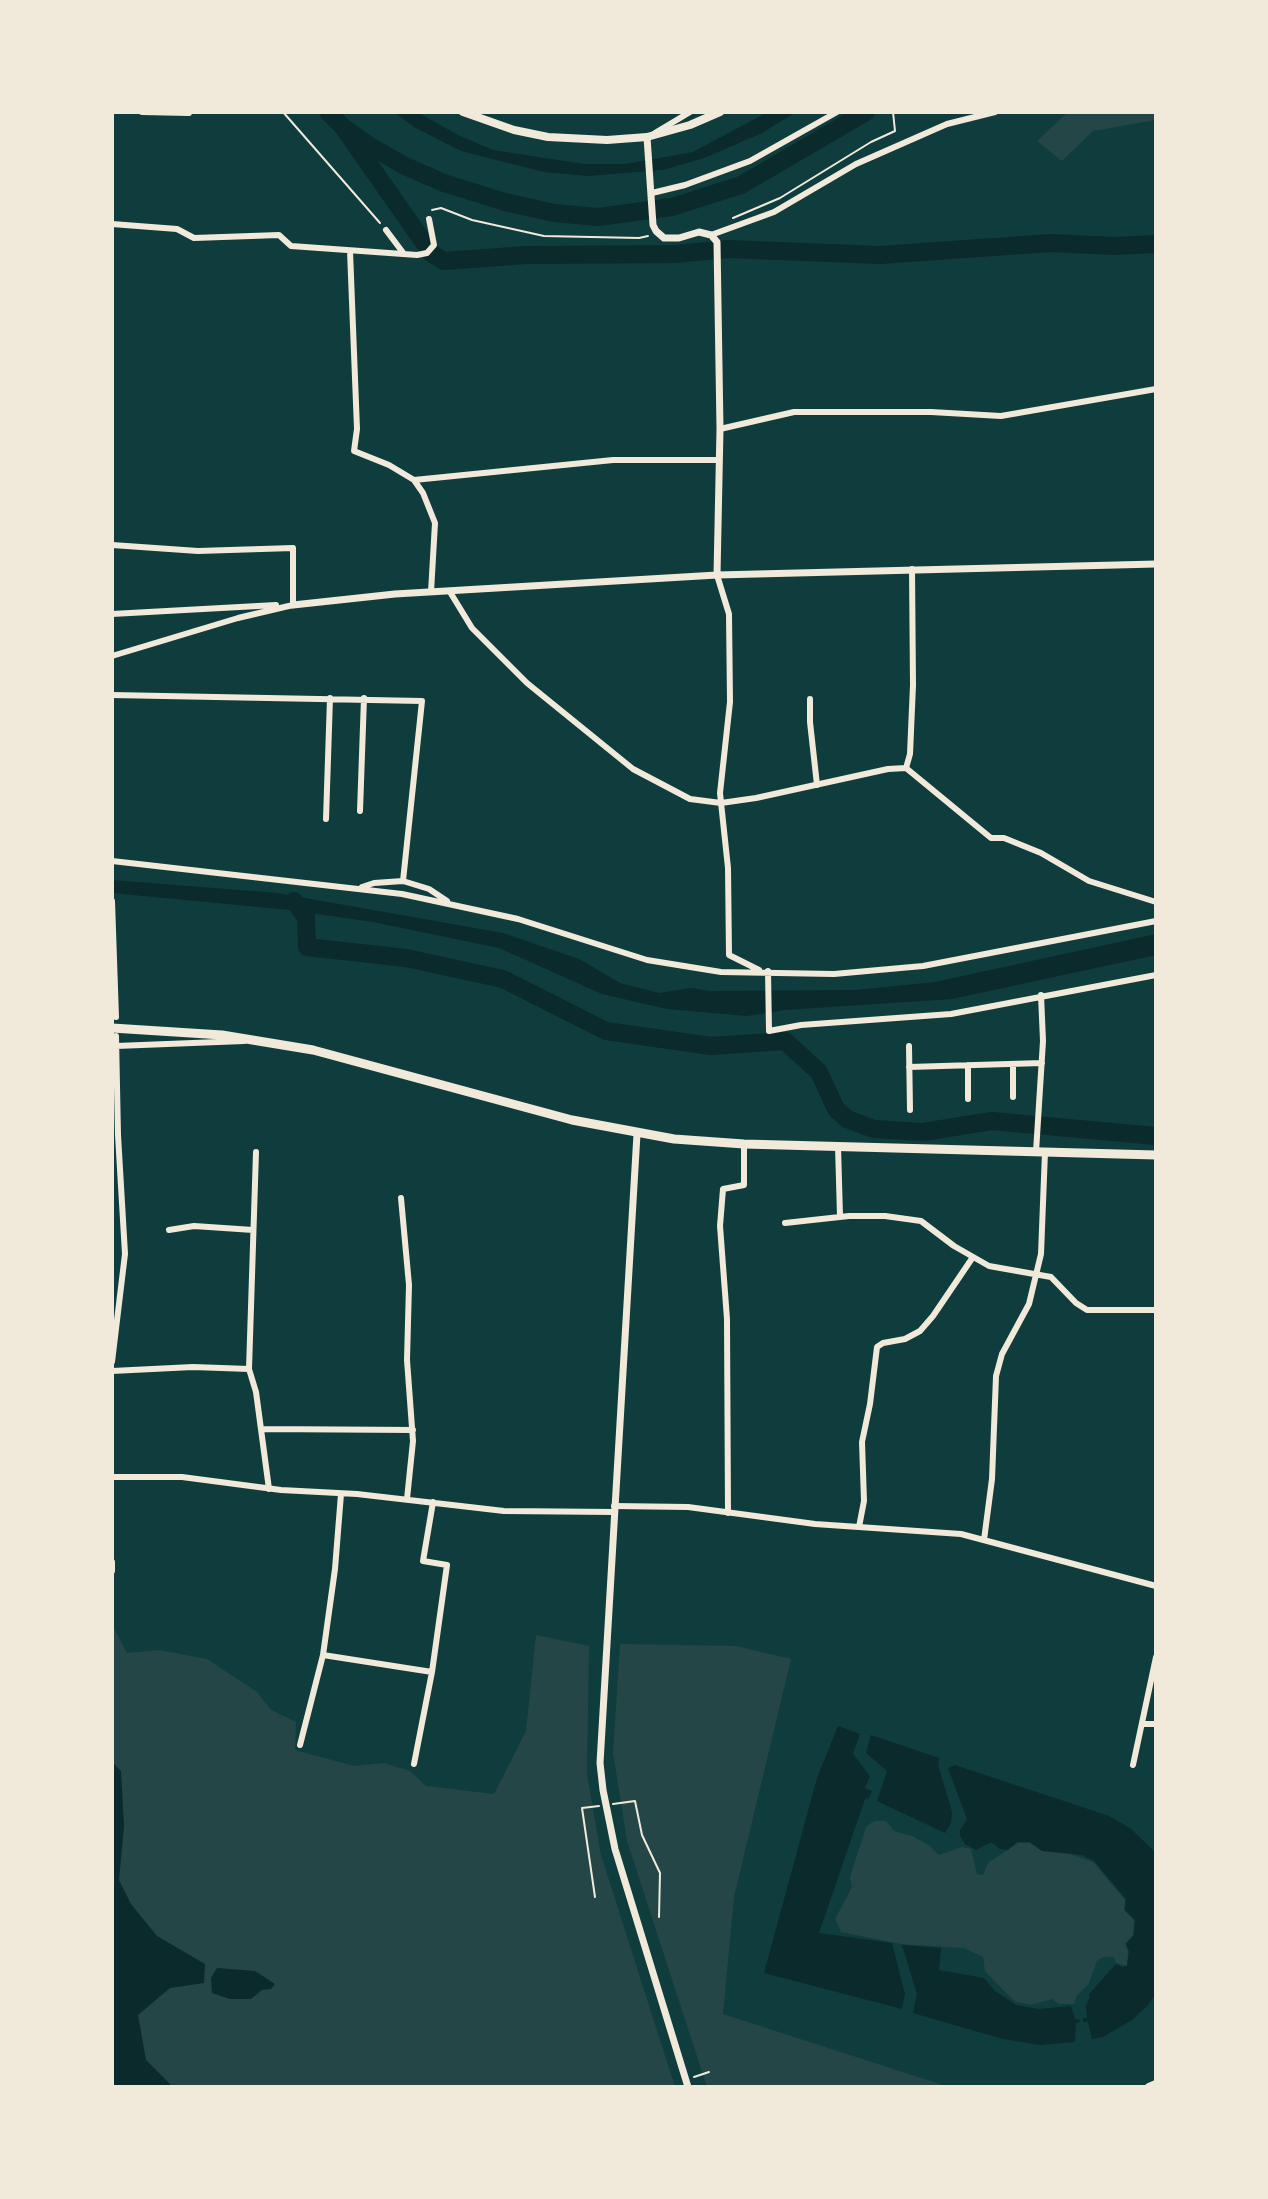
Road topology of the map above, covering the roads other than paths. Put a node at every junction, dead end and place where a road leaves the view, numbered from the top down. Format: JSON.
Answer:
{"nodes":[{"id":1,"x":142,"y":112,"type":"edge"},
{"id":2,"x":463,"y":112,"type":"edge"},
{"id":3,"x":690,"y":112,"type":"edge"},
{"id":4,"x":720,"y":112,"type":"edge"},
{"id":5,"x":837,"y":112,"type":"edge"},
{"id":6,"x":995,"y":112,"type":"edge"},
{"id":7,"x":189,"y":113,"type":"edge"},
{"id":8,"x":647,"y":137,"type":"junction"},
{"id":9,"x":652,"y":193,"type":"junction"},
{"id":10,"x":429,"y":219,"type":"road end"},
{"id":11,"x":112,"y":224,"type":"edge"},
{"id":12,"x":386,"y":230,"type":"road end"},
{"id":13,"x":711,"y":235,"type":"junction"},
{"id":14,"x":350,"y":251,"type":"junction"},
{"id":15,"x":404,"y":254,"type":"junction"},
{"id":16,"x":1156,"y":389,"type":"edge"},
{"id":17,"x":720,"y":429,"type":"junction"},
{"id":18,"x":718,"y":460,"type":"junction"},
{"id":19,"x":414,"y":480,"type":"junction"},
{"id":20,"x":112,"y":545,"type":"edge"},
{"id":21,"x":1156,"y":564,"type":"edge"},
{"id":22,"x":912,"y":569,"type":"junction"},
{"id":23,"x":717,"y":575,"type":"junction"},
{"id":24,"x":431,"y":592,"type":"junction"},
{"id":25,"x":450,"y":592,"type":"junction"},
{"id":26,"x":293,"y":605,"type":"junction"},
{"id":27,"x":112,"y":614,"type":"edge"},
{"id":28,"x":112,"y":656,"type":"edge"},
{"id":29,"x":112,"y":695,"type":"edge"},
{"id":30,"x":330,"y":698,"type":"junction"},
{"id":31,"x":364,"y":698,"type":"junction"},
{"id":32,"x":810,"y":699,"type":"dead end"},
{"id":33,"x":906,"y":768,"type":"junction"},
{"id":34,"x":817,"y":785,"type":"junction"},
{"id":35,"x":721,"y":803,"type":"junction"},
{"id":36,"x":360,"y":811,"type":"dead end"},
{"id":37,"x":326,"y":819,"type":"dead end"},
{"id":38,"x":112,"y":861,"type":"edge"},
{"id":39,"x":403,"y":881,"type":"junction"},
{"id":40,"x":362,"y":887,"type":"junction"},
{"id":41,"x":112,"y":901,"type":"edge"},
{"id":42,"x":1156,"y":902,"type":"edge"},
{"id":43,"x":452,"y":904,"type":"junction"},
{"id":44,"x":1156,"y":921,"type":"edge"},
{"id":45,"x":113,"y":934,"type":"edge"},
{"id":46,"x":766,"y":973,"type":"junction"},
{"id":47,"x":1156,"y":975,"type":"edge"},
{"id":48,"x":1041,"y":995,"type":"junction"},
{"id":49,"x":116,"y":1017,"type":"dead end"},
{"id":50,"x":115,"y":1039,"type":"edge"},
{"id":51,"x":259,"y":1041,"type":"junction"},
{"id":52,"x":909,"y":1046,"type":"dead end"},
{"id":53,"x":1042,"y":1063,"type":"junction"},
{"id":54,"x":1013,"y":1064,"type":"junction"},
{"id":55,"x":968,"y":1065,"type":"junction"},
{"id":56,"x":909,"y":1067,"type":"junction"},
{"id":57,"x":114,"y":1092,"type":"edge"},
{"id":58,"x":1013,"y":1097,"type":"dead end"},
{"id":59,"x":968,"y":1099,"type":"dead end"},
{"id":60,"x":910,"y":1110,"type":"dead end"},
{"id":61,"x":637,"y":1134,"type":"junction"},
{"id":62,"x":744,"y":1144,"type":"junction"},
{"id":63,"x":838,"y":1146,"type":"junction"},
{"id":64,"x":256,"y":1152,"type":"dead end"},
{"id":65,"x":1040,"y":1152,"type":"junction"},
{"id":66,"x":1156,"y":1155,"type":"edge"},
{"id":67,"x":401,"y":1198,"type":"dead end"},
{"id":68,"x":840,"y":1216,"type":"junction"},
{"id":69,"x":785,"y":1223,"type":"dead end"},
{"id":70,"x":169,"y":1230,"type":"dead end"},
{"id":71,"x":253,"y":1230,"type":"junction"},
{"id":72,"x":973,"y":1257,"type":"junction"},
{"id":73,"x":1036,"y":1275,"type":"junction"},
{"id":74,"x":1156,"y":1310,"type":"edge"},
{"id":75,"x":112,"y":1362,"type":"edge"},
{"id":76,"x":249,"y":1369,"type":"junction"},
{"id":77,"x":112,"y":1371,"type":"edge"},
{"id":78,"x":262,"y":1429,"type":"junction"},
{"id":79,"x":413,"y":1430,"type":"junction"},
{"id":80,"x":112,"y":1477,"type":"edge"},
{"id":81,"x":269,"y":1489,"type":"junction"},
{"id":82,"x":341,"y":1494,"type":"junction"},
{"id":83,"x":407,"y":1499,"type":"junction"},
{"id":84,"x":433,"y":1502,"type":"junction"},
{"id":85,"x":613,"y":1509,"type":"junction"},
{"id":86,"x":728,"y":1513,"type":"junction"},
{"id":87,"x":859,"y":1527,"type":"junction"},
{"id":88,"x":984,"y":1540,"type":"junction"},
{"id":89,"x":112,"y":1562,"type":"edge"},
{"id":90,"x":112,"y":1571,"type":"edge"},
{"id":91,"x":1156,"y":1586,"type":"edge"},
{"id":92,"x":323,"y":1655,"type":"junction"},
{"id":93,"x":1156,"y":1657,"type":"edge"},
{"id":94,"x":432,"y":1672,"type":"junction"},
{"id":95,"x":1144,"y":1724,"type":"junction"},
{"id":96,"x":1156,"y":1724,"type":"edge"},
{"id":97,"x":300,"y":1745,"type":"dead end"},
{"id":98,"x":414,"y":1764,"type":"dead end"},
{"id":99,"x":1133,"y":1765,"type":"dead end"},
{"id":100,"x":1156,"y":2084,"type":"edge"},
{"id":101,"x":688,"y":2087,"type":"edge"},
{"id":102,"x":1149,"y":2087,"type":"edge"}],
"edges":[{"from":1,"to":7,"type":"street"},
{"from":2,"to":8,"type":"main road"},
{"from":3,"to":8,"type":"street"},
{"from":4,"to":8,"type":"main road"},
{"from":5,"to":9,"type":"street"},
{"from":6,"to":13,"type":"street"},
{"from":8,"to":9,"type":"street"},
{"from":9,"to":13,"type":"street"},
{"from":10,"to":15,"type":"street"},
{"from":11,"to":14,"type":"street"},
{"from":12,"to":15,"type":"street"},
{"from":13,"to":17,"type":"street"},
{"from":14,"to":15,"type":"street"},
{"from":14,"to":19,"type":"street"},
{"from":16,"to":17,"type":"street"},
{"from":17,"to":18,"type":"street"},
{"from":18,"to":19,"type":"street"},
{"from":18,"to":23,"type":"street"},
{"from":19,"to":24,"type":"street"},
{"from":20,"to":26,"type":"street"},
{"from":21,"to":22,"type":"street"},
{"from":22,"to":23,"type":"street"},
{"from":22,"to":33,"type":"street"},
{"from":23,"to":25,"type":"street"},
{"from":23,"to":35,"type":"street"},
{"from":24,"to":25,"type":"street"},
{"from":24,"to":26,"type":"street"},
{"from":25,"to":35,"type":"street"},
{"from":26,"to":27,"type":"street"},
{"from":26,"to":28,"type":"street"},
{"from":29,"to":30,"type":"street"},
{"from":30,"to":31,"type":"street"},
{"from":30,"to":37,"type":"street"},
{"from":31,"to":36,"type":"street"},
{"from":31,"to":39,"type":"street"},
{"from":32,"to":34,"type":"street"},
{"from":33,"to":34,"type":"street"},
{"from":33,"to":42,"type":"street"},
{"from":34,"to":35,"type":"street"},
{"from":35,"to":46,"type":"street"},
{"from":38,"to":40,"type":"street"},
{"from":39,"to":40,"type":"street"},
{"from":39,"to":43,"type":"street"},
{"from":40,"to":43,"type":"street"},
{"from":41,"to":45,"type":"street"},
{"from":43,"to":46,"type":"street"},
{"from":44,"to":46,"type":"street"},
{"from":45,"to":49,"type":"street"},
{"from":46,"to":48,"type":"street"},
{"from":47,"to":48,"type":"street"},
{"from":48,"to":53,"type":"street"},
{"from":50,"to":51,"type":"street"},
{"from":50,"to":51,"type":"main road"},
{"from":50,"to":57,"type":"street"},
{"from":51,"to":61,"type":"main road"},
{"from":52,"to":56,"type":"street"},
{"from":53,"to":54,"type":"street"},
{"from":53,"to":65,"type":"street"},
{"from":54,"to":55,"type":"street"},
{"from":54,"to":58,"type":"street"},
{"from":55,"to":56,"type":"street"},
{"from":55,"to":59,"type":"street"},
{"from":56,"to":60,"type":"street"},
{"from":57,"to":75,"type":"street"},
{"from":61,"to":62,"type":"main road"},
{"from":61,"to":85,"type":"street"},
{"from":62,"to":63,"type":"main road"},
{"from":62,"to":86,"type":"street"},
{"from":63,"to":65,"type":"main road"},
{"from":63,"to":68,"type":"street"},
{"from":64,"to":71,"type":"street"},
{"from":65,"to":66,"type":"main road"},
{"from":65,"to":73,"type":"street"},
{"from":67,"to":79,"type":"street"},
{"from":68,"to":69,"type":"street"},
{"from":68,"to":72,"type":"street"},
{"from":70,"to":71,"type":"street"},
{"from":71,"to":76,"type":"street"},
{"from":72,"to":73,"type":"street"},
{"from":72,"to":87,"type":"street"},
{"from":73,"to":74,"type":"street"},
{"from":73,"to":88,"type":"street"},
{"from":76,"to":77,"type":"street"},
{"from":76,"to":78,"type":"street"},
{"from":78,"to":79,"type":"street"},
{"from":78,"to":81,"type":"street"},
{"from":79,"to":83,"type":"street"},
{"from":80,"to":81,"type":"street"},
{"from":81,"to":82,"type":"street"},
{"from":82,"to":83,"type":"street"},
{"from":82,"to":92,"type":"street"},
{"from":83,"to":84,"type":"street"},
{"from":84,"to":85,"type":"street"},
{"from":84,"to":94,"type":"street"},
{"from":85,"to":86,"type":"street"},
{"from":85,"to":101,"type":"street"},
{"from":86,"to":87,"type":"street"},
{"from":87,"to":88,"type":"street"},
{"from":88,"to":91,"type":"street"},
{"from":89,"to":90,"type":"street"},
{"from":92,"to":94,"type":"street"},
{"from":92,"to":97,"type":"street"},
{"from":93,"to":95,"type":"street"},
{"from":94,"to":98,"type":"street"},
{"from":95,"to":96,"type":"street"},
{"from":95,"to":99,"type":"street"},
{"from":100,"to":102,"type":"main road"}]}
